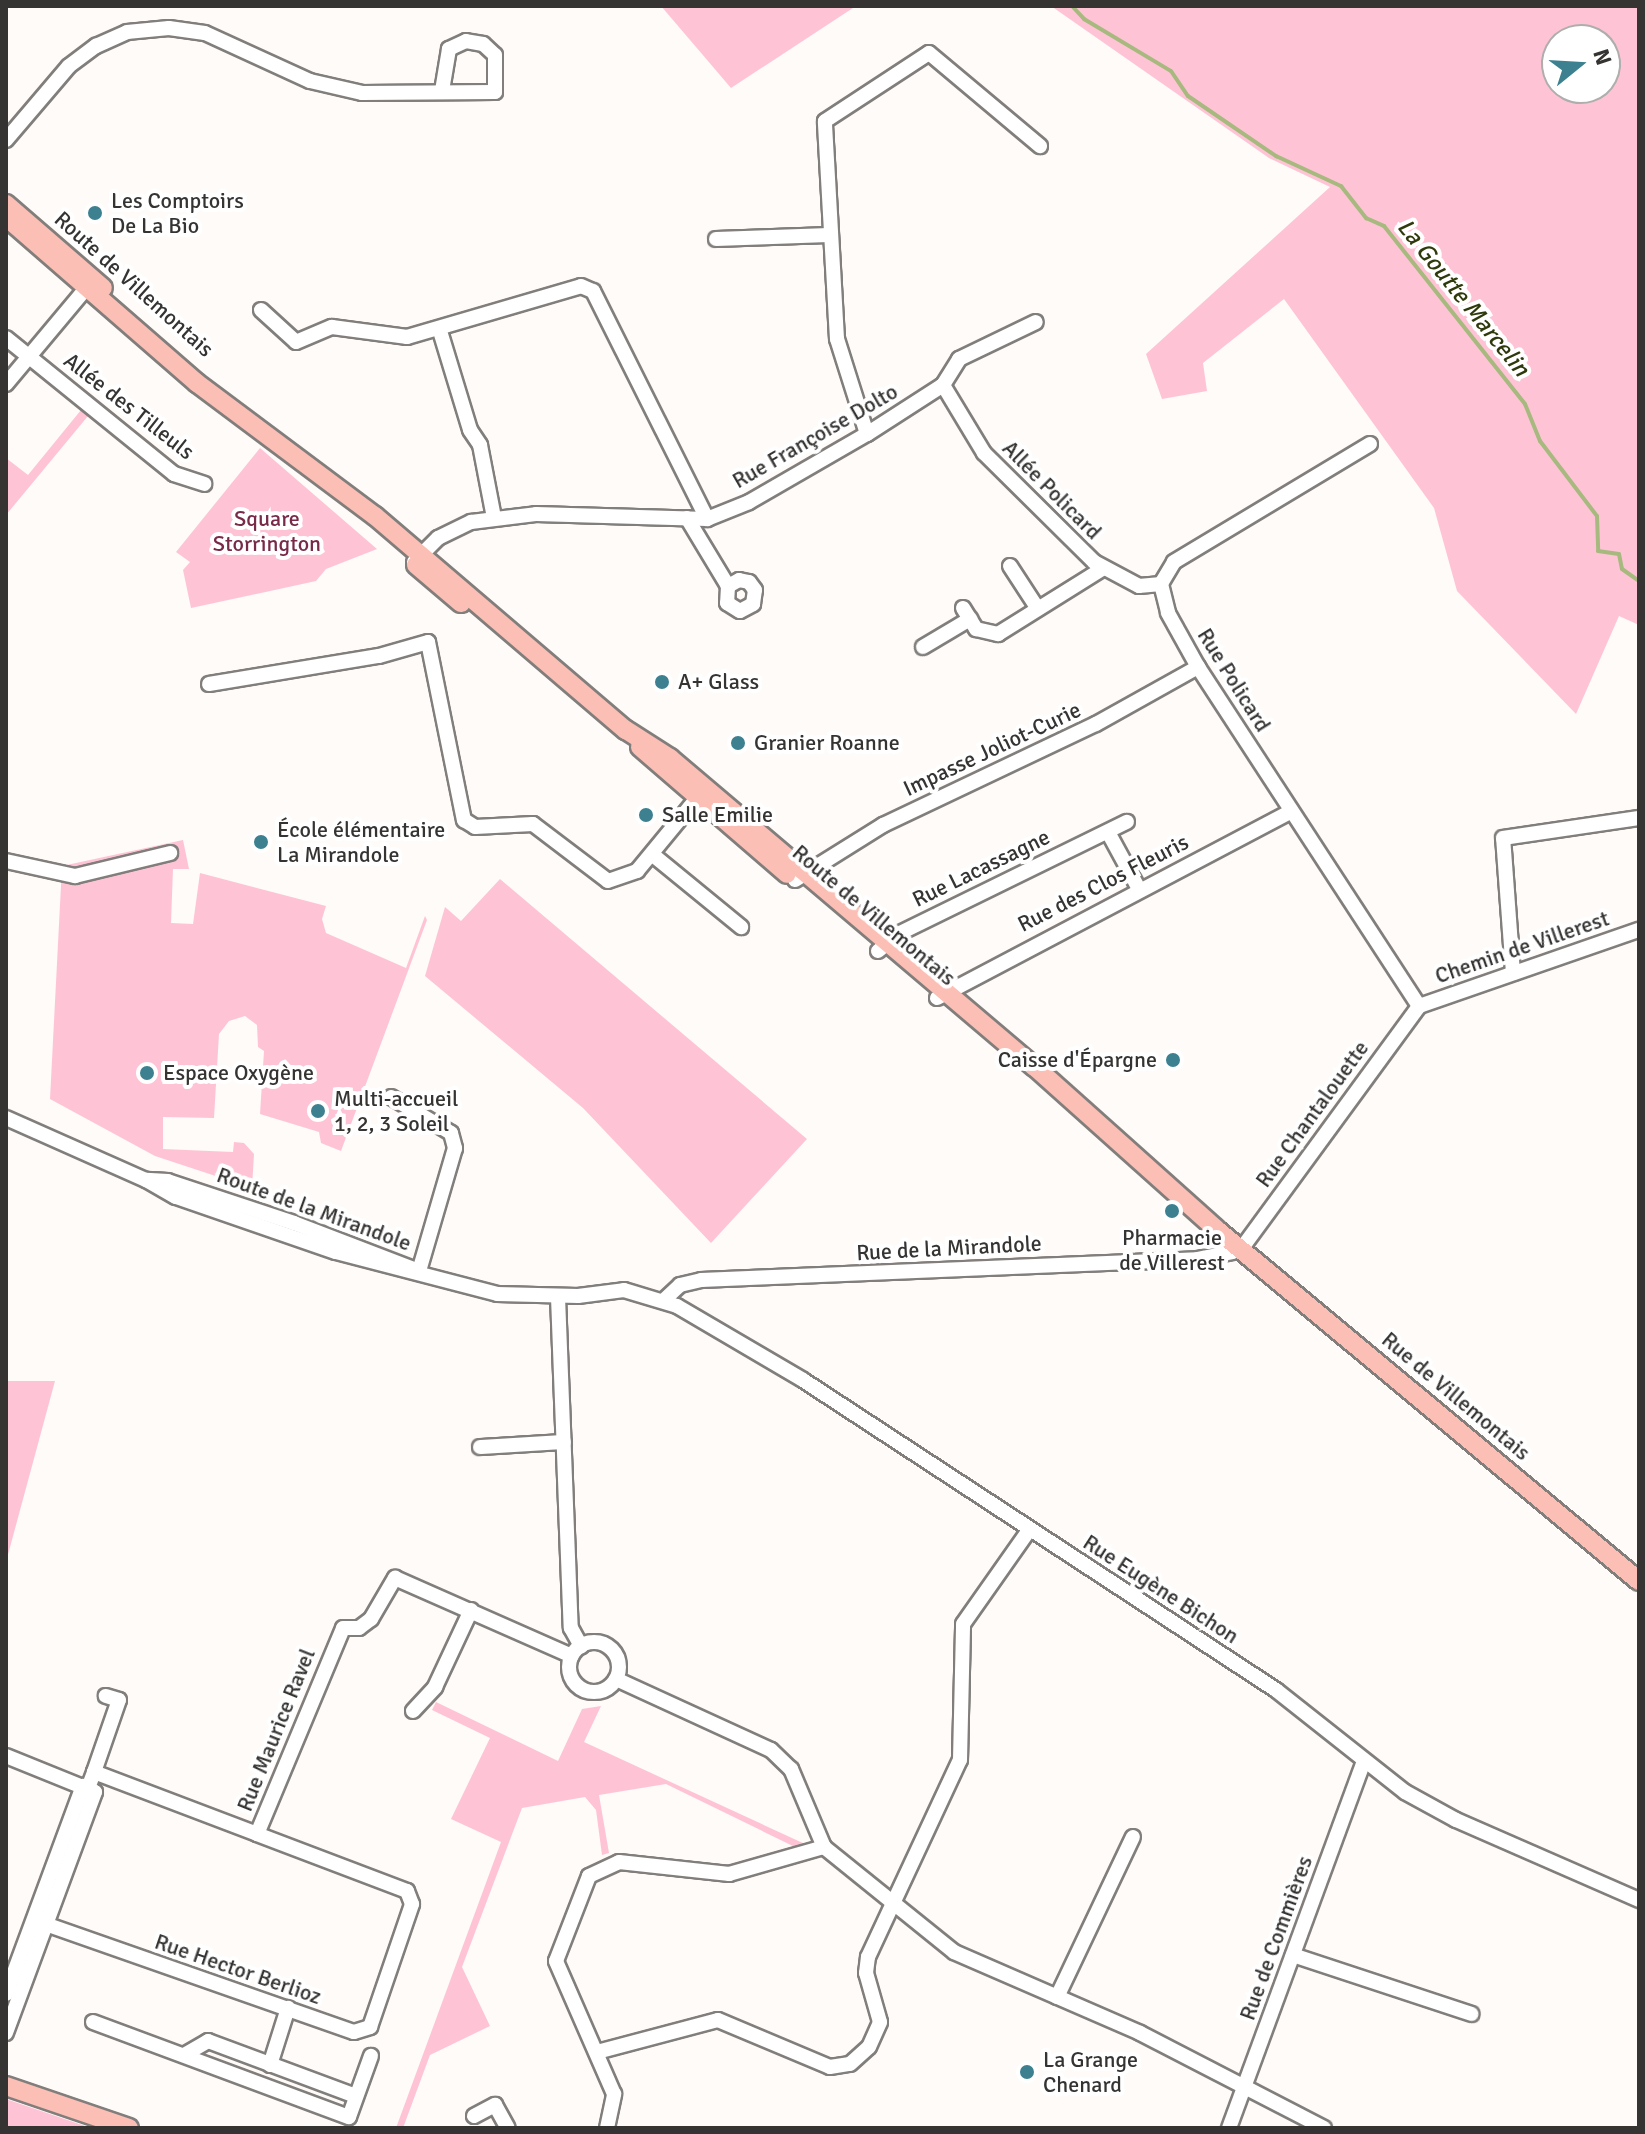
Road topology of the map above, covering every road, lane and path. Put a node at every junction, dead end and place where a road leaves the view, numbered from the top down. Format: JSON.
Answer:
{"nodes":[{"id":1,"x":442,"y":91,"type":"junction"},
{"id":2,"x":6,"y":140,"type":"edge"},
{"id":3,"x":1040,"y":146,"type":"dead end"},
{"id":4,"x":6,"y":204,"type":"edge"},
{"id":5,"x":6,"y":217,"type":"edge"},
{"id":6,"x":829,"y":235,"type":"junction"},
{"id":7,"x":716,"y":239,"type":"dead end"},
{"id":8,"x":90,"y":285,"type":"junction"},
{"id":9,"x":261,"y":310,"type":"dead end"},
{"id":10,"x":1036,"y":322,"type":"dead end"},
{"id":11,"x":440,"y":331,"type":"junction"},
{"id":12,"x":6,"y":338,"type":"edge"},
{"id":13,"x":30,"y":357,"type":"junction"},
{"id":14,"x":6,"y":384,"type":"edge"},
{"id":15,"x":943,"y":385,"type":"junction"},
{"id":16,"x":867,"y":434,"type":"junction"},
{"id":17,"x":1370,"y":444,"type":"dead end"},
{"id":18,"x":204,"y":484,"type":"dead end"},
{"id":19,"x":494,"y":518,"type":"junction"},
{"id":20,"x":687,"y":518,"type":"junction"},
{"id":21,"x":707,"y":519,"type":"junction"},
{"id":22,"x":417,"y":558,"type":"junction"},
{"id":23,"x":1010,"y":566,"type":"dead end"},
{"id":24,"x":1102,"y":569,"type":"junction"},
{"id":25,"x":1161,"y":584,"type":"junction"},
{"id":26,"x":728,"y":586,"type":"dead end"},
{"id":27,"x":1038,"y":609,"type":"junction"},
{"id":28,"x":923,"y":647,"type":"dead end"},
{"id":29,"x":1198,"y":667,"type":"junction"},
{"id":30,"x":209,"y":684,"type":"dead end"},
{"id":31,"x":701,"y":793,"type":"junction"},
{"id":32,"x":1291,"y":811,"type":"junction"},
{"id":33,"x":1639,"y":818,"type":"edge"},
{"id":34,"x":1127,"y":822,"type":"dead end"},
{"id":35,"x":1108,"y":832,"type":"junction"},
{"id":36,"x":170,"y":853,"type":"dead end"},
{"id":37,"x":653,"y":855,"type":"junction"},
{"id":38,"x":6,"y":861,"type":"edge"},
{"id":39,"x":799,"y":876,"type":"junction"},
{"id":40,"x":1139,"y":889,"type":"junction"},
{"id":41,"x":741,"y":927,"type":"dead end"},
{"id":42,"x":1639,"y":930,"type":"edge"},
{"id":43,"x":882,"y":946,"type":"junction"},
{"id":44,"x":1513,"y":973,"type":"junction"},
{"id":45,"x":940,"y":995,"type":"junction"},
{"id":46,"x":1419,"y":1006,"type":"junction"},
{"id":47,"x":391,"y":1097,"type":"dead end"},
{"id":48,"x":6,"y":1118,"type":"edge"},
{"id":49,"x":1242,"y":1248,"type":"junction"},
{"id":50,"x":419,"y":1271,"type":"junction"},
{"id":51,"x":558,"y":1297,"type":"junction"},
{"id":52,"x":664,"y":1300,"type":"junction"},
{"id":53,"x":564,"y":1442,"type":"junction"},
{"id":54,"x":480,"y":1447,"type":"dead end"},
{"id":55,"x":1029,"y":1530,"type":"junction"},
{"id":56,"x":1639,"y":1581,"type":"edge"},
{"id":57,"x":471,"y":1610,"type":"junction"},
{"id":58,"x":576,"y":1651,"type":"junction"},
{"id":59,"x":616,"y":1679,"type":"junction"},
{"id":60,"x":106,"y":1696,"type":"dead end"},
{"id":61,"x":413,"y":1711,"type":"dead end"},
{"id":62,"x":6,"y":1756,"type":"edge"},
{"id":63,"x":1364,"y":1762,"type":"junction"},
{"id":64,"x":94,"y":1772,"type":"junction"},
{"id":65,"x":89,"y":1789,"type":"junction"},
{"id":66,"x":257,"y":1834,"type":"junction"},
{"id":67,"x":1133,"y":1837,"type":"dead end"},
{"id":68,"x":824,"y":1847,"type":"junction"},
{"id":69,"x":1639,"y":1900,"type":"edge"},
{"id":70,"x":894,"y":1904,"type":"junction"},
{"id":71,"x":40,"y":1922,"type":"junction"},
{"id":72,"x":1293,"y":1955,"type":"junction"},
{"id":73,"x":19,"y":1958,"type":"edge"},
{"id":74,"x":6,"y":1994,"type":"edge"},
{"id":75,"x":1057,"y":1997,"type":"junction"},
{"id":76,"x":288,"y":2008,"type":"junction"},
{"id":77,"x":1471,"y":2014,"type":"dead end"},
{"id":78,"x":93,"y":2022,"type":"dead end"},
{"id":79,"x":6,"y":2033,"type":"edge"},
{"id":80,"x":597,"y":2052,"type":"junction"},
{"id":81,"x":184,"y":2055,"type":"junction"},
{"id":82,"x":371,"y":2056,"type":"dead end"},
{"id":83,"x":270,"y":2065,"type":"junction"},
{"id":84,"x":6,"y":2086,"type":"edge"},
{"id":85,"x":1246,"y":2087,"type":"junction"},
{"id":86,"x":356,"y":2096,"type":"junction"},
{"id":87,"x":474,"y":2116,"type":"dead end"},
{"id":88,"x":129,"y":2128,"type":"edge"},
{"id":89,"x":508,"y":2128,"type":"edge"},
{"id":90,"x":607,"y":2128,"type":"edge"},
{"id":91,"x":1229,"y":2128,"type":"edge"},
{"id":92,"x":1324,"y":2128,"type":"edge"}],
"edges":[{"from":1,"to":1,"type":"street"},
{"from":1,"to":2,"type":"street"},
{"from":3,"to":6,"type":"street"},
{"from":4,"to":8,"type":"main road","name":"Route de Villemontais"},
{"from":5,"to":8,"type":"main road","name":"Route de Villemontais"},
{"from":6,"to":7,"type":"street"},
{"from":6,"to":16,"type":"street"},
{"from":8,"to":13,"type":"street"},
{"from":8,"to":22,"type":"main road","name":"Route de Villemontais"},
{"from":9,"to":11,"type":"street"},
{"from":10,"to":15,"type":"street","name":"Rue Françoise Dolto"},
{"from":11,"to":19,"type":"street"},
{"from":11,"to":21,"type":"street"},
{"from":12,"to":13,"type":"street","name":"Allée des Tilleuls"},
{"from":13,"to":14,"type":"street"},
{"from":13,"to":18,"type":"street","name":"Allée des Tilleuls"},
{"from":15,"to":16,"type":"street","name":"Rue Françoise Dolto"},
{"from":15,"to":24,"type":"street","name":"Allée Policard"},
{"from":16,"to":21,"type":"street","name":"Rue Françoise Dolto"},
{"from":17,"to":25,"type":"street"},
{"from":19,"to":20,"type":"street","name":"Rue Françoise Dolto"},
{"from":19,"to":22,"type":"street","name":"Rue Françoise Dolto"},
{"from":20,"to":21,"type":"street","name":"Rue Françoise Dolto"},
{"from":20,"to":26,"type":"street"},
{"from":22,"to":31,"type":"main road","name":"Route de Villemontais"},
{"from":23,"to":27,"type":"street"},
{"from":24,"to":25,"type":"street","name":"Allée Policard"},
{"from":24,"to":27,"type":"street"},
{"from":25,"to":29,"type":"street","name":"Rue Policard"},
{"from":27,"to":28,"type":"street"},
{"from":29,"to":32,"type":"street","name":"Rue Policard"},
{"from":29,"to":39,"type":"street","name":"Impasse Joliot-Curie"},
{"from":30,"to":37,"type":"street"},
{"from":31,"to":37,"type":"street"},
{"from":31,"to":39,"type":"main road","name":"Route de Villemontais"},
{"from":32,"to":40,"type":"street","name":"Rue des Clos Fleuris"},
{"from":32,"to":46,"type":"street","name":"Rue Policard"},
{"from":33,"to":44,"type":"street"},
{"from":34,"to":35,"type":"street","name":"Rue Lacassagne"},
{"from":35,"to":40,"type":"street"},
{"from":35,"to":43,"type":"street","name":"Rue Lacassagne"},
{"from":36,"to":38,"type":"street"},
{"from":37,"to":41,"type":"street"},
{"from":39,"to":43,"type":"main road","name":"Route de Villemontais"},
{"from":40,"to":45,"type":"street","name":"Rue des Clos Fleuris"},
{"from":42,"to":44,"type":"street","name":"Chemin de Villerest"},
{"from":43,"to":45,"type":"main road","name":"Route de Villemontais"},
{"from":44,"to":46,"type":"street","name":"Chemin de Villerest"},
{"from":45,"to":49,"type":"main road","name":"Route de Villemontais"},
{"from":46,"to":49,"type":"street","name":"Rue Chantalouette"},
{"from":47,"to":50,"type":"street"},
{"from":48,"to":50,"type":"street","name":"Route de la Mirandole"},
{"from":49,"to":52,"type":"street","name":"Rue de la Mirandole"},
{"from":49,"to":56,"type":"main road","name":"Rue de Villemontais"},
{"from":50,"to":51,"type":"street","name":"Route de la Mirandole"},
{"from":51,"to":52,"type":"street","name":"Rue Eugène Bichon"},
{"from":51,"to":53,"type":"street"},
{"from":52,"to":55,"type":"street","name":"Rue Eugène Bichon"},
{"from":53,"to":54,"type":"street"},
{"from":53,"to":58,"type":"street"},
{"from":55,"to":63,"type":"street","name":"Rue Eugène Bichon"},
{"from":55,"to":70,"type":"street"},
{"from":57,"to":58,"type":"street"},
{"from":57,"to":61,"type":"street"},
{"from":57,"to":66,"type":"street","name":"Rue Maurice Ravel"},
{"from":58,"to":59,"type":"street"},
{"from":58,"to":59,"type":"street"},
{"from":59,"to":68,"type":"street"},
{"from":60,"to":64,"type":"street"},
{"from":62,"to":65,"type":"street"},
{"from":63,"to":69,"type":"street","name":"Rue Eugène Bichon"},
{"from":63,"to":72,"type":"street","name":"Rue de Commières"},
{"from":64,"to":65,"type":"street"},
{"from":64,"to":66,"type":"street","name":"Rue Maurice Ravel"},
{"from":65,"to":71,"type":"street"},
{"from":66,"to":76,"type":"street","name":"Rue Hector Berlioz"},
{"from":67,"to":75,"type":"street"},
{"from":68,"to":70,"type":"street"},
{"from":68,"to":80,"type":"street"},
{"from":70,"to":75,"type":"street"},
{"from":70,"to":80,"type":"street"},
{"from":71,"to":73,"type":"street"},
{"from":71,"to":76,"type":"street","name":"Rue Hector Berlioz"},
{"from":72,"to":77,"type":"street"},
{"from":72,"to":85,"type":"street","name":"Rue de Commières"},
{"from":73,"to":74,"type":"street"},
{"from":73,"to":79,"type":"street"},
{"from":75,"to":85,"type":"street"},
{"from":76,"to":83,"type":"street"},
{"from":78,"to":81,"type":"street"},
{"from":80,"to":90,"type":"street"},
{"from":81,"to":83,"type":"street"},
{"from":81,"to":86,"type":"street"},
{"from":82,"to":86,"type":"street"},
{"from":83,"to":86,"type":"street"},
{"from":84,"to":88,"type":"main road"},
{"from":85,"to":91,"type":"street","name":"Rue de Commières"},
{"from":85,"to":92,"type":"street"},
{"from":87,"to":89,"type":"street"}]}
